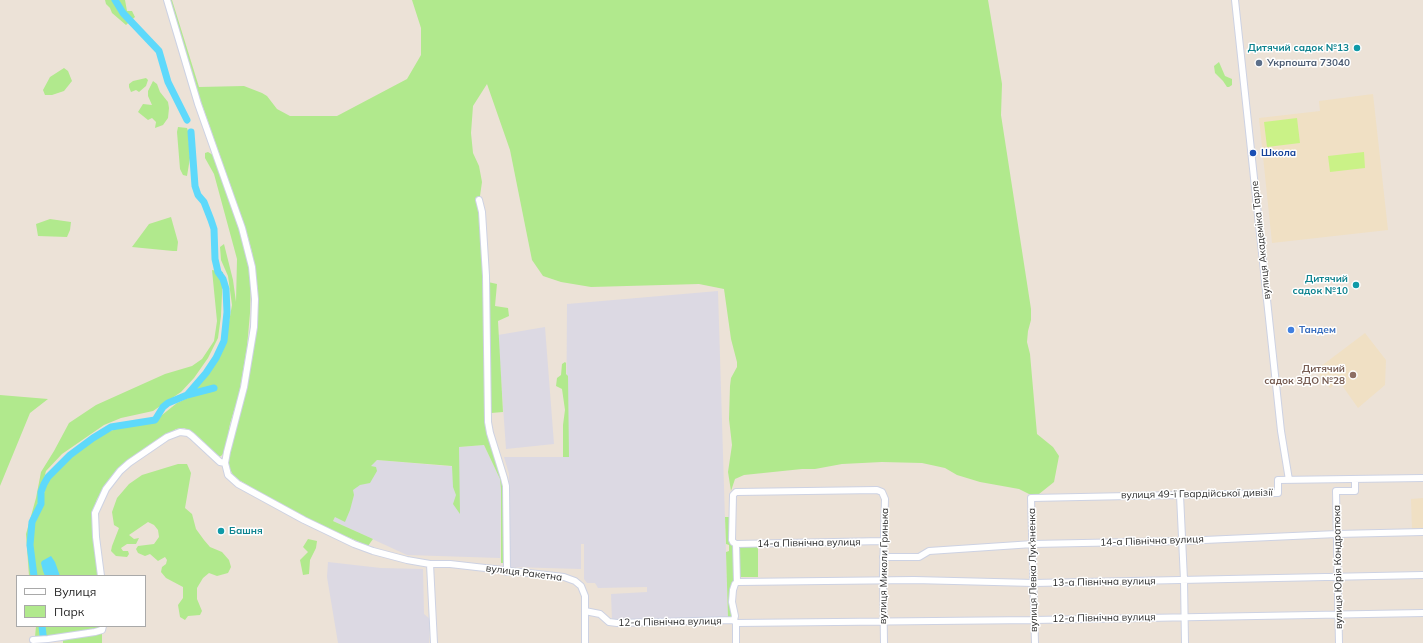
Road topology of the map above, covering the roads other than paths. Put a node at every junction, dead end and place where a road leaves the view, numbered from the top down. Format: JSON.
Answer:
{"nodes":[{"id":1,"x":167,"y":0,"type":"edge"},
{"id":2,"x":1235,"y":0,"type":"edge"},
{"id":3,"x":480,"y":200,"type":"dead end"},
{"id":4,"x":225,"y":463,"type":"junction"},
{"id":5,"x":1423,"y":478,"type":"edge"},
{"id":6,"x":1355,"y":479,"type":"junction"},
{"id":7,"x":1289,"y":480,"type":"junction"},
{"id":8,"x":1180,"y":495,"type":"junction"},
{"id":9,"x":1031,"y":498,"type":"joint"},
{"id":10,"x":1423,"y":532,"type":"edge"},
{"id":11,"x":1337,"y":534,"type":"junction"},
{"id":12,"x":883,"y":541,"type":"junction"},
{"id":13,"x":1182,"y":541,"type":"junction"},
{"id":14,"x":735,"y":544,"type":"junction"},
{"id":15,"x":1033,"y":544,"type":"junction"},
{"id":16,"x":883,"y":557,"type":"junction"},
{"id":17,"x":430,"y":564,"type":"junction"},
{"id":18,"x":507,"y":572,"type":"junction"},
{"id":19,"x":101,"y":575,"type":"edge"},
{"id":20,"x":1423,"y":575,"type":"edge"},
{"id":21,"x":1338,"y":578,"type":"junction"},
{"id":22,"x":883,"y":580,"type":"junction"},
{"id":23,"x":1184,"y":580,"type":"junction"},
{"id":24,"x":737,"y":582,"type":"junction"},
{"id":25,"x":1034,"y":583,"type":"junction"},
{"id":26,"x":585,"y":611,"type":"junction"},
{"id":27,"x":1423,"y":613,"type":"edge"},
{"id":28,"x":1339,"y":614,"type":"junction"},
{"id":29,"x":1184,"y":617,"type":"junction"},
{"id":30,"x":1034,"y":620,"type":"junction"},
{"id":31,"x":884,"y":621,"type":"junction"},
{"id":32,"x":735,"y":622,"type":"junction"},
{"id":33,"x":103,"y":627,"type":"edge"},
{"id":34,"x":33,"y":640,"type":"dead end"},
{"id":35,"x":434,"y":643,"type":"edge"},
{"id":36,"x":585,"y":643,"type":"edge"},
{"id":37,"x":736,"y":643,"type":"edge"},
{"id":38,"x":884,"y":643,"type":"edge"},
{"id":39,"x":1035,"y":643,"type":"edge"},
{"id":40,"x":1185,"y":643,"type":"edge"},
{"id":41,"x":1339,"y":643,"type":"edge"}],
"edges":[{"from":1,"to":4,"type":"street"},
{"from":2,"to":7,"type":"street","name":"вулиця Академіка Тарле"},
{"from":3,"to":18,"type":"street"},
{"from":4,"to":17,"type":"street","name":"вулиця Ракетна"},
{"from":4,"to":19,"type":"street"},
{"from":5,"to":6,"type":"street"},
{"from":6,"to":7,"type":"street"},
{"from":6,"to":11,"type":"street","name":"вулиця Юрія Кондратюка"},
{"from":7,"to":8,"type":"street","name":"вулиця 49-ї Гвардійської дивізії"},
{"from":8,"to":9,"type":"street","name":"вулиця 49-ї Гвардійської дивізії"},
{"from":8,"to":13,"type":"street"},
{"from":9,"to":15,"type":"street","name":"вулиця Левка Лук'яненка"},
{"from":10,"to":11,"type":"street","name":"14-а Північна вулиця"},
{"from":11,"to":13,"type":"street","name":"14-а Північна вулиця"},
{"from":11,"to":21,"type":"street","name":"вулиця Юрія Кондратюка"},
{"from":12,"to":14,"type":"street","name":"14-а Північна вулиця"},
{"from":12,"to":14,"type":"street","name":"вулиця Миколи Гринька"},
{"from":12,"to":16,"type":"street","name":"вулиця Миколи Гринька"},
{"from":13,"to":15,"type":"street","name":"14-а Північна вулиця"},
{"from":13,"to":23,"type":"street"},
{"from":14,"to":24,"type":"street"},
{"from":15,"to":16,"type":"street","name":"14-а Північна вулиця"},
{"from":15,"to":25,"type":"street","name":"вулиця Левка Лук'яненка"},
{"from":16,"to":22,"type":"street","name":"вулиця Миколи Гринька"},
{"from":17,"to":18,"type":"street","name":"вулиця Ракетна"},
{"from":17,"to":35,"type":"street"},
{"from":18,"to":26,"type":"street","name":"вулиця Ракетна"},
{"from":20,"to":21,"type":"street","name":"13-а Північна вулиця"},
{"from":21,"to":23,"type":"street","name":"13-а Північна вулиця"},
{"from":21,"to":28,"type":"street","name":"вулиця Юрія Кондратюка"},
{"from":22,"to":24,"type":"street","name":"13-а Північна вулиця"},
{"from":22,"to":25,"type":"street","name":"13-а Північна вулиця"},
{"from":22,"to":31,"type":"street","name":"вулиця Миколи Гринька"},
{"from":23,"to":25,"type":"street","name":"13-а Північна вулиця"},
{"from":23,"to":29,"type":"street"},
{"from":24,"to":32,"type":"street"},
{"from":25,"to":30,"type":"street","name":"вулиця Левка Лук'яненка"},
{"from":26,"to":32,"type":"street","name":"12-а Північна вулиця"},
{"from":26,"to":36,"type":"street","name":"вулиця Ракетна"},
{"from":27,"to":28,"type":"street","name":"12-а Північна вулиця"},
{"from":28,"to":29,"type":"street","name":"12-а Північна вулиця"},
{"from":28,"to":41,"type":"street","name":"вулиця Юрія Кондратюка"},
{"from":29,"to":30,"type":"street","name":"12-а Північна вулиця"},
{"from":29,"to":40,"type":"street"},
{"from":30,"to":31,"type":"street","name":"12-а Північна вулиця"},
{"from":30,"to":39,"type":"street","name":"вулиця Левка Лук'яненка"},
{"from":31,"to":32,"type":"street","name":"12-а Північна вулиця"},
{"from":31,"to":38,"type":"street","name":"вулиця Миколи Гринька"},
{"from":32,"to":37,"type":"street"},
{"from":33,"to":34,"type":"street"}]}
